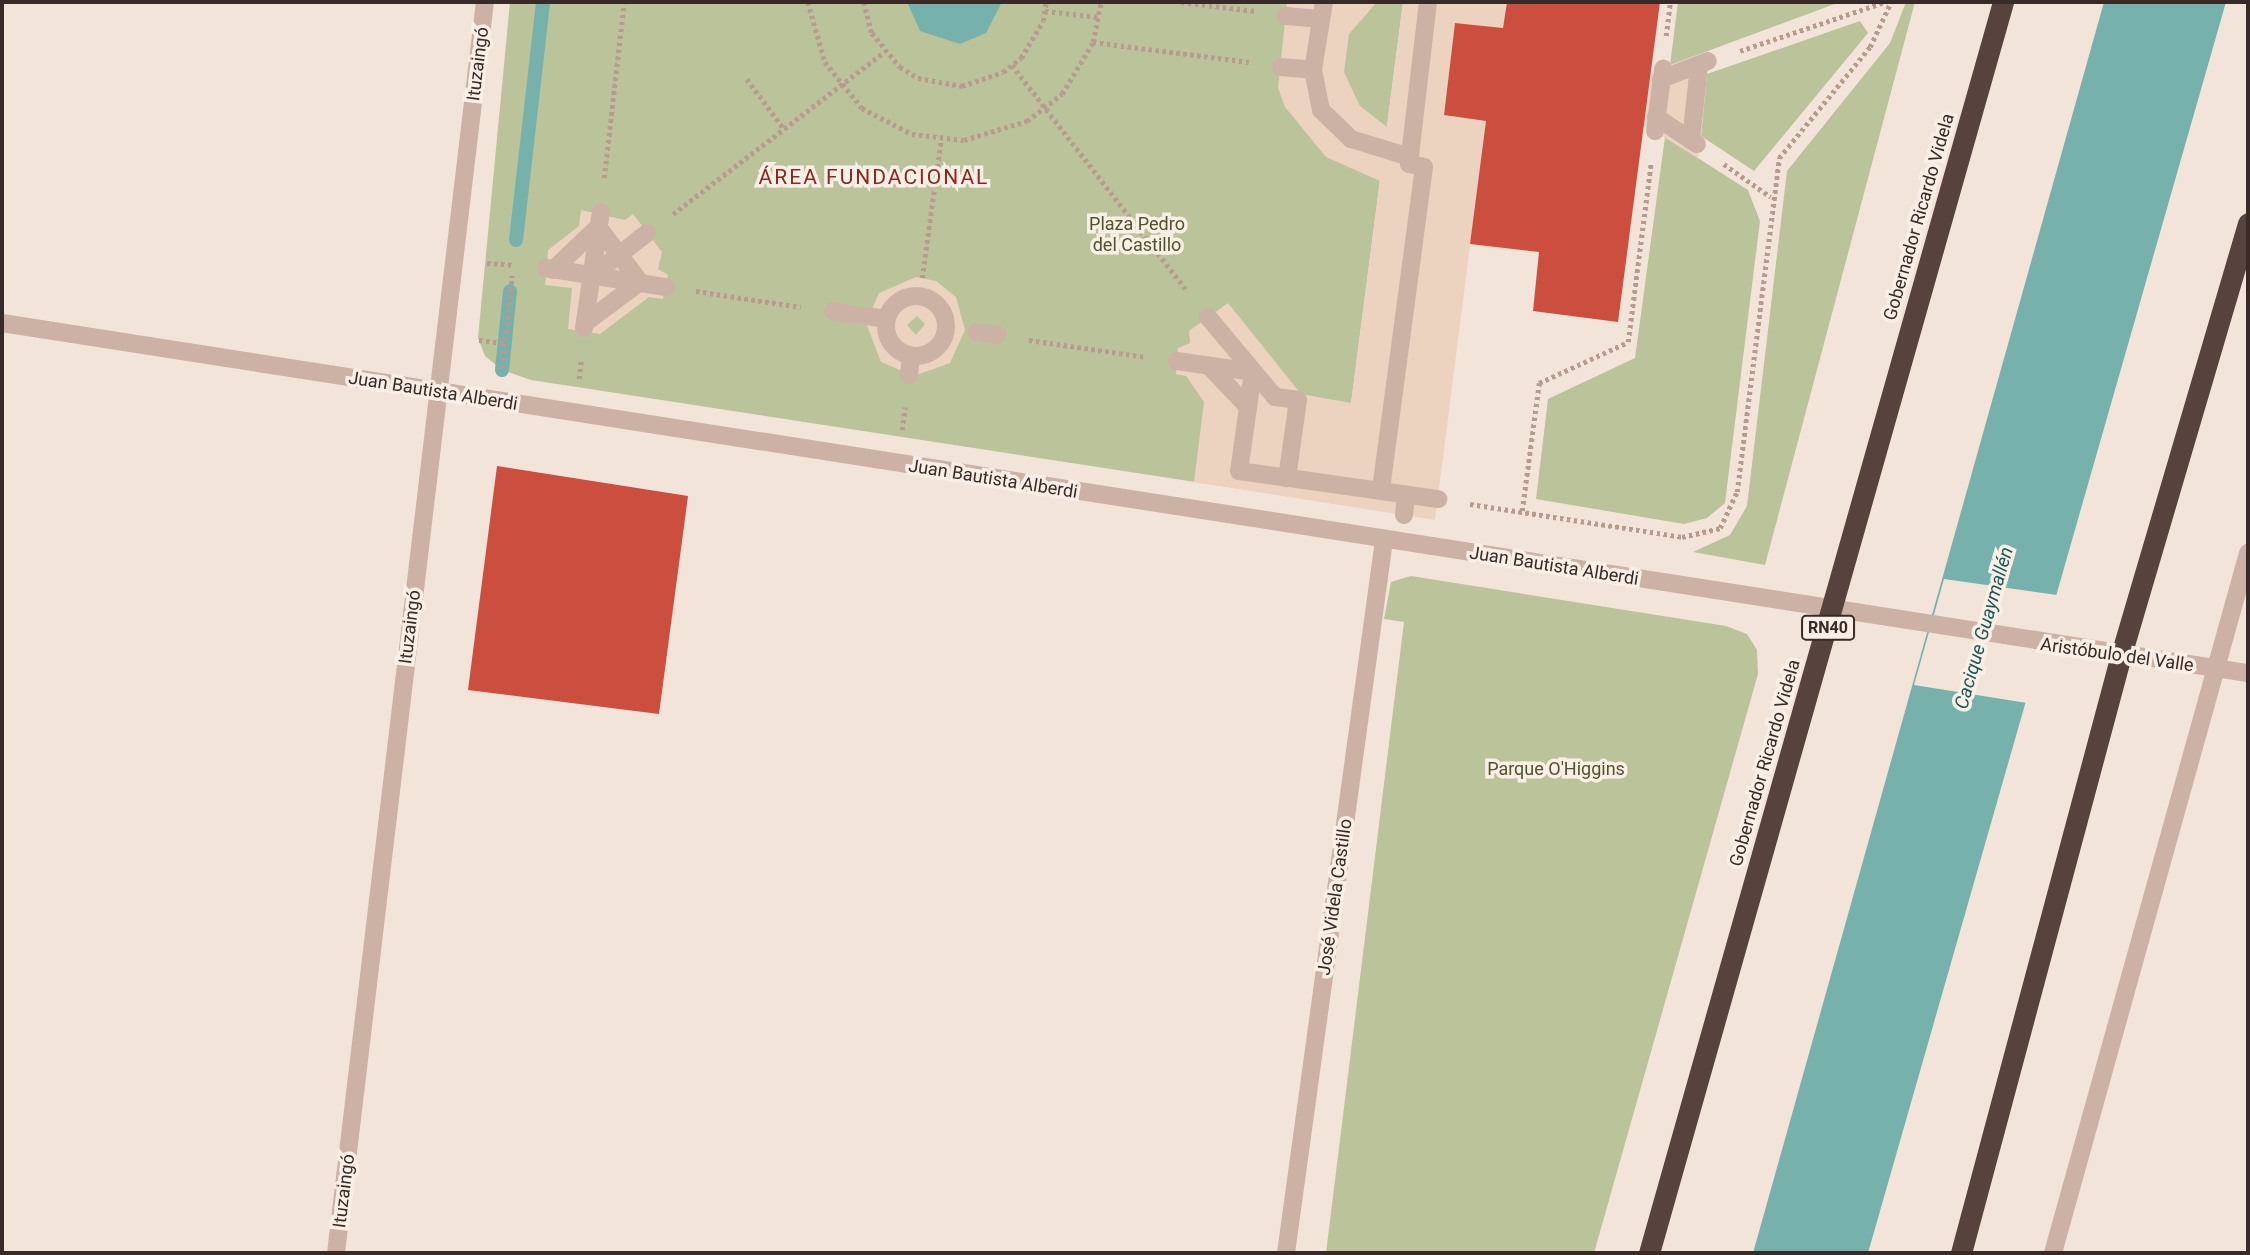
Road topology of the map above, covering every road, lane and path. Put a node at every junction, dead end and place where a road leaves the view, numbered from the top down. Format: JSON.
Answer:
{"nodes":[{"id":1,"x":485,"y":2,"type":"edge"},
{"id":2,"x":624,"y":2,"type":"edge"},
{"id":3,"x":808,"y":2,"type":"edge"},
{"id":4,"x":864,"y":2,"type":"edge"},
{"id":5,"x":1046,"y":2,"type":"edge"},
{"id":6,"x":1101,"y":2,"type":"edge"},
{"id":7,"x":1181,"y":2,"type":"edge"},
{"id":8,"x":1428,"y":2,"type":"edge"},
{"id":9,"x":1885,"y":2,"type":"edge"},
{"id":10,"x":1891,"y":2,"type":"edge"},
{"id":11,"x":2003,"y":2,"type":"edge"},
{"id":12,"x":1322,"y":10,"type":"edge"},
{"id":13,"x":1045,"y":11,"type":"junction"},
{"id":14,"x":1286,"y":16,"type":"joint"},
{"id":15,"x":1099,"y":17,"type":"junction"},
{"id":16,"x":1093,"y":42,"type":"junction"},
{"id":17,"x":884,"y":52,"type":"junction"},
{"id":18,"x":1704,"y":63,"type":"junction"},
{"id":19,"x":1012,"y":65,"type":"junction"},
{"id":20,"x":1281,"y":66,"type":"joint"},
{"id":21,"x":1313,"y":70,"type":"junction"},
{"id":22,"x":747,"y":79,"type":"dead end"},
{"id":23,"x":840,"y":85,"type":"junction"},
{"id":24,"x":1046,"y":109,"type":"junction"},
{"id":25,"x":1656,"y":124,"type":"junction"},
{"id":26,"x":784,"y":129,"type":"junction"},
{"id":27,"x":941,"y":140,"type":"junction"},
{"id":28,"x":1695,"y":143,"type":"junction"},
{"id":29,"x":1410,"y":157,"type":"junction"},
{"id":30,"x":1772,"y":198,"type":"junction"},
{"id":31,"x":599,"y":220,"type":"junction"},
{"id":32,"x":2248,"y":223,"type":"edge"},
{"id":33,"x":647,"y":233,"type":"joint"},
{"id":34,"x":619,"y":255,"type":"junction"},
{"id":35,"x":513,"y":265,"type":"dead end"},
{"id":36,"x":592,"y":276,"type":"junction"},
{"id":37,"x":922,"y":278,"type":"joint"},
{"id":38,"x":640,"y":282,"type":"junction"},
{"id":39,"x":665,"y":287,"type":"joint"},
{"id":40,"x":920,"y":296,"type":"junction"},
{"id":41,"x":833,"y":311,"type":"joint"},
{"id":42,"x":1208,"y":317,"type":"joint"},
{"id":43,"x":886,"y":319,"type":"junction"},
{"id":44,"x":2,"y":323,"type":"edge"},
{"id":45,"x":946,"y":327,"type":"junction"},
{"id":46,"x":998,"y":335,"type":"joint"},
{"id":47,"x":479,"y":340,"type":"dead end"},
{"id":48,"x":505,"y":343,"type":"junction"},
{"id":49,"x":911,"y":355,"type":"junction"},
{"id":50,"x":1177,"y":361,"type":"joint"},
{"id":51,"x":1209,"y":366,"type":"junction"},
{"id":52,"x":502,"y":370,"type":"dead end"},
{"id":53,"x":1253,"y":372,"type":"junction"},
{"id":54,"x":909,"y":375,"type":"dead end"},
{"id":55,"x":438,"y":391,"type":"junction"},
{"id":56,"x":1248,"y":407,"type":"junction"},
{"id":57,"x":1287,"y":478,"type":"junction"},
{"id":58,"x":1381,"y":491,"type":"junction"},
{"id":59,"x":1406,"y":495,"type":"junction"},
{"id":60,"x":1438,"y":499,"type":"joint"},
{"id":61,"x":1522,"y":511,"type":"junction"},
{"id":62,"x":1404,"y":515,"type":"dead end"},
{"id":63,"x":1384,"y":540,"type":"junction"},
{"id":64,"x":2248,"y":553,"type":"edge"},
{"id":65,"x":1833,"y":609,"type":"junction"},
{"id":66,"x":1985,"y":635,"type":"joint"},
{"id":67,"x":2121,"y":656,"type":"junction"},
{"id":68,"x":2214,"y":668,"type":"junction"},
{"id":69,"x":2248,"y":673,"type":"edge"},
{"id":70,"x":336,"y":1253,"type":"edge"},
{"id":71,"x":1286,"y":1253,"type":"edge"},
{"id":72,"x":1649,"y":1253,"type":"edge"},
{"id":73,"x":1961,"y":1253,"type":"edge"},
{"id":74,"x":2053,"y":1253,"type":"edge"}],
"edges":[{"from":1,"to":55,"type":"street","name":"Ituzaingó"},
{"from":2,"to":31,"type":"path"},
{"from":3,"to":23,"type":"path"},
{"from":4,"to":17,"type":"path"},
{"from":5,"to":13,"type":"path"},
{"from":6,"to":15,"type":"path"},
{"from":7,"to":14,"type":"path"},
{"from":8,"to":29,"type":"street"},
{"from":9,"to":18,"type":"path"},
{"from":10,"to":30,"type":"path"},
{"from":11,"to":65,"type":"highway","name":"Gobernador Ricardo Videla","number":"RN40"},
{"from":12,"to":14,"type":"street"},
{"from":12,"to":21,"type":"street"},
{"from":13,"to":15,"type":"path"},
{"from":13,"to":19,"type":"path"},
{"from":15,"to":16,"type":"path"},
{"from":16,"to":20,"type":"path"},
{"from":16,"to":24,"type":"path"},
{"from":17,"to":19,"type":"path"},
{"from":17,"to":23,"type":"path"},
{"from":18,"to":25,"type":"street"},
{"from":18,"to":28,"type":"street"},
{"from":19,"to":24,"type":"path"},
{"from":20,"to":21,"type":"street"},
{"from":21,"to":29,"type":"street"},
{"from":22,"to":26,"type":"path"},
{"from":23,"to":26,"type":"path"},
{"from":23,"to":27,"type":"path"},
{"from":24,"to":27,"type":"path"},
{"from":24,"to":42,"type":"path"},
{"from":25,"to":28,"type":"street"},
{"from":25,"to":61,"type":"path"},
{"from":26,"to":33,"type":"path"},
{"from":27,"to":37,"type":"path"},
{"from":28,"to":30,"type":"path"},
{"from":29,"to":58,"type":"street"},
{"from":30,"to":61,"type":"path"},
{"from":31,"to":34,"type":"street"},
{"from":31,"to":36,"type":"street"},
{"from":31,"to":36,"type":"street"},
{"from":32,"to":67,"type":"highway"},
{"from":33,"to":34,"type":"street"},
{"from":34,"to":36,"type":"street"},
{"from":34,"to":38,"type":"street"},
{"from":35,"to":48,"type":"path"},
{"from":36,"to":38,"type":"street"},
{"from":36,"to":38,"type":"street"},
{"from":37,"to":40,"type":"street"},
{"from":38,"to":39,"type":"street"},
{"from":39,"to":41,"type":"path"},
{"from":40,"to":43,"type":"street"},
{"from":40,"to":45,"type":"street"},
{"from":41,"to":43,"type":"street"},
{"from":42,"to":53,"type":"street"},
{"from":43,"to":49,"type":"street"},
{"from":44,"to":55,"type":"street","name":"Juan Bautista Alberdi"},
{"from":45,"to":46,"type":"street"},
{"from":45,"to":49,"type":"street"},
{"from":46,"to":50,"type":"path"},
{"from":47,"to":48,"type":"path"},
{"from":48,"to":52,"type":"path"},
{"from":49,"to":54,"type":"street"},
{"from":50,"to":51,"type":"street"},
{"from":51,"to":53,"type":"street"},
{"from":51,"to":56,"type":"street"},
{"from":53,"to":56,"type":"street"},
{"from":53,"to":57,"type":"street"},
{"from":55,"to":63,"type":"street","name":"Juan Bautista Alberdi"},
{"from":55,"to":70,"type":"street","name":"Ituzaingó"},
{"from":56,"to":57,"type":"street"},
{"from":57,"to":58,"type":"street"},
{"from":58,"to":59,"type":"street"},
{"from":59,"to":60,"type":"street"},
{"from":59,"to":62,"type":"street"},
{"from":60,"to":61,"type":"path"},
{"from":63,"to":65,"type":"street","name":"Juan Bautista Alberdi"},
{"from":63,"to":71,"type":"street","name":"José Videla Castillo"},
{"from":64,"to":68,"type":"street"},
{"from":65,"to":66,"type":"street","name":"Juan Bautista Alberdi"},
{"from":65,"to":72,"type":"highway","name":"Gobernador Ricardo Videla","number":"RN40"},
{"from":66,"to":67,"type":"street","name":"Aristóbulo del Valle"},
{"from":67,"to":68,"type":"street","name":"Aristóbulo del Valle"},
{"from":67,"to":73,"type":"highway"},
{"from":68,"to":69,"type":"street","name":"Aristóbulo del Valle"},
{"from":68,"to":74,"type":"street"}]}
